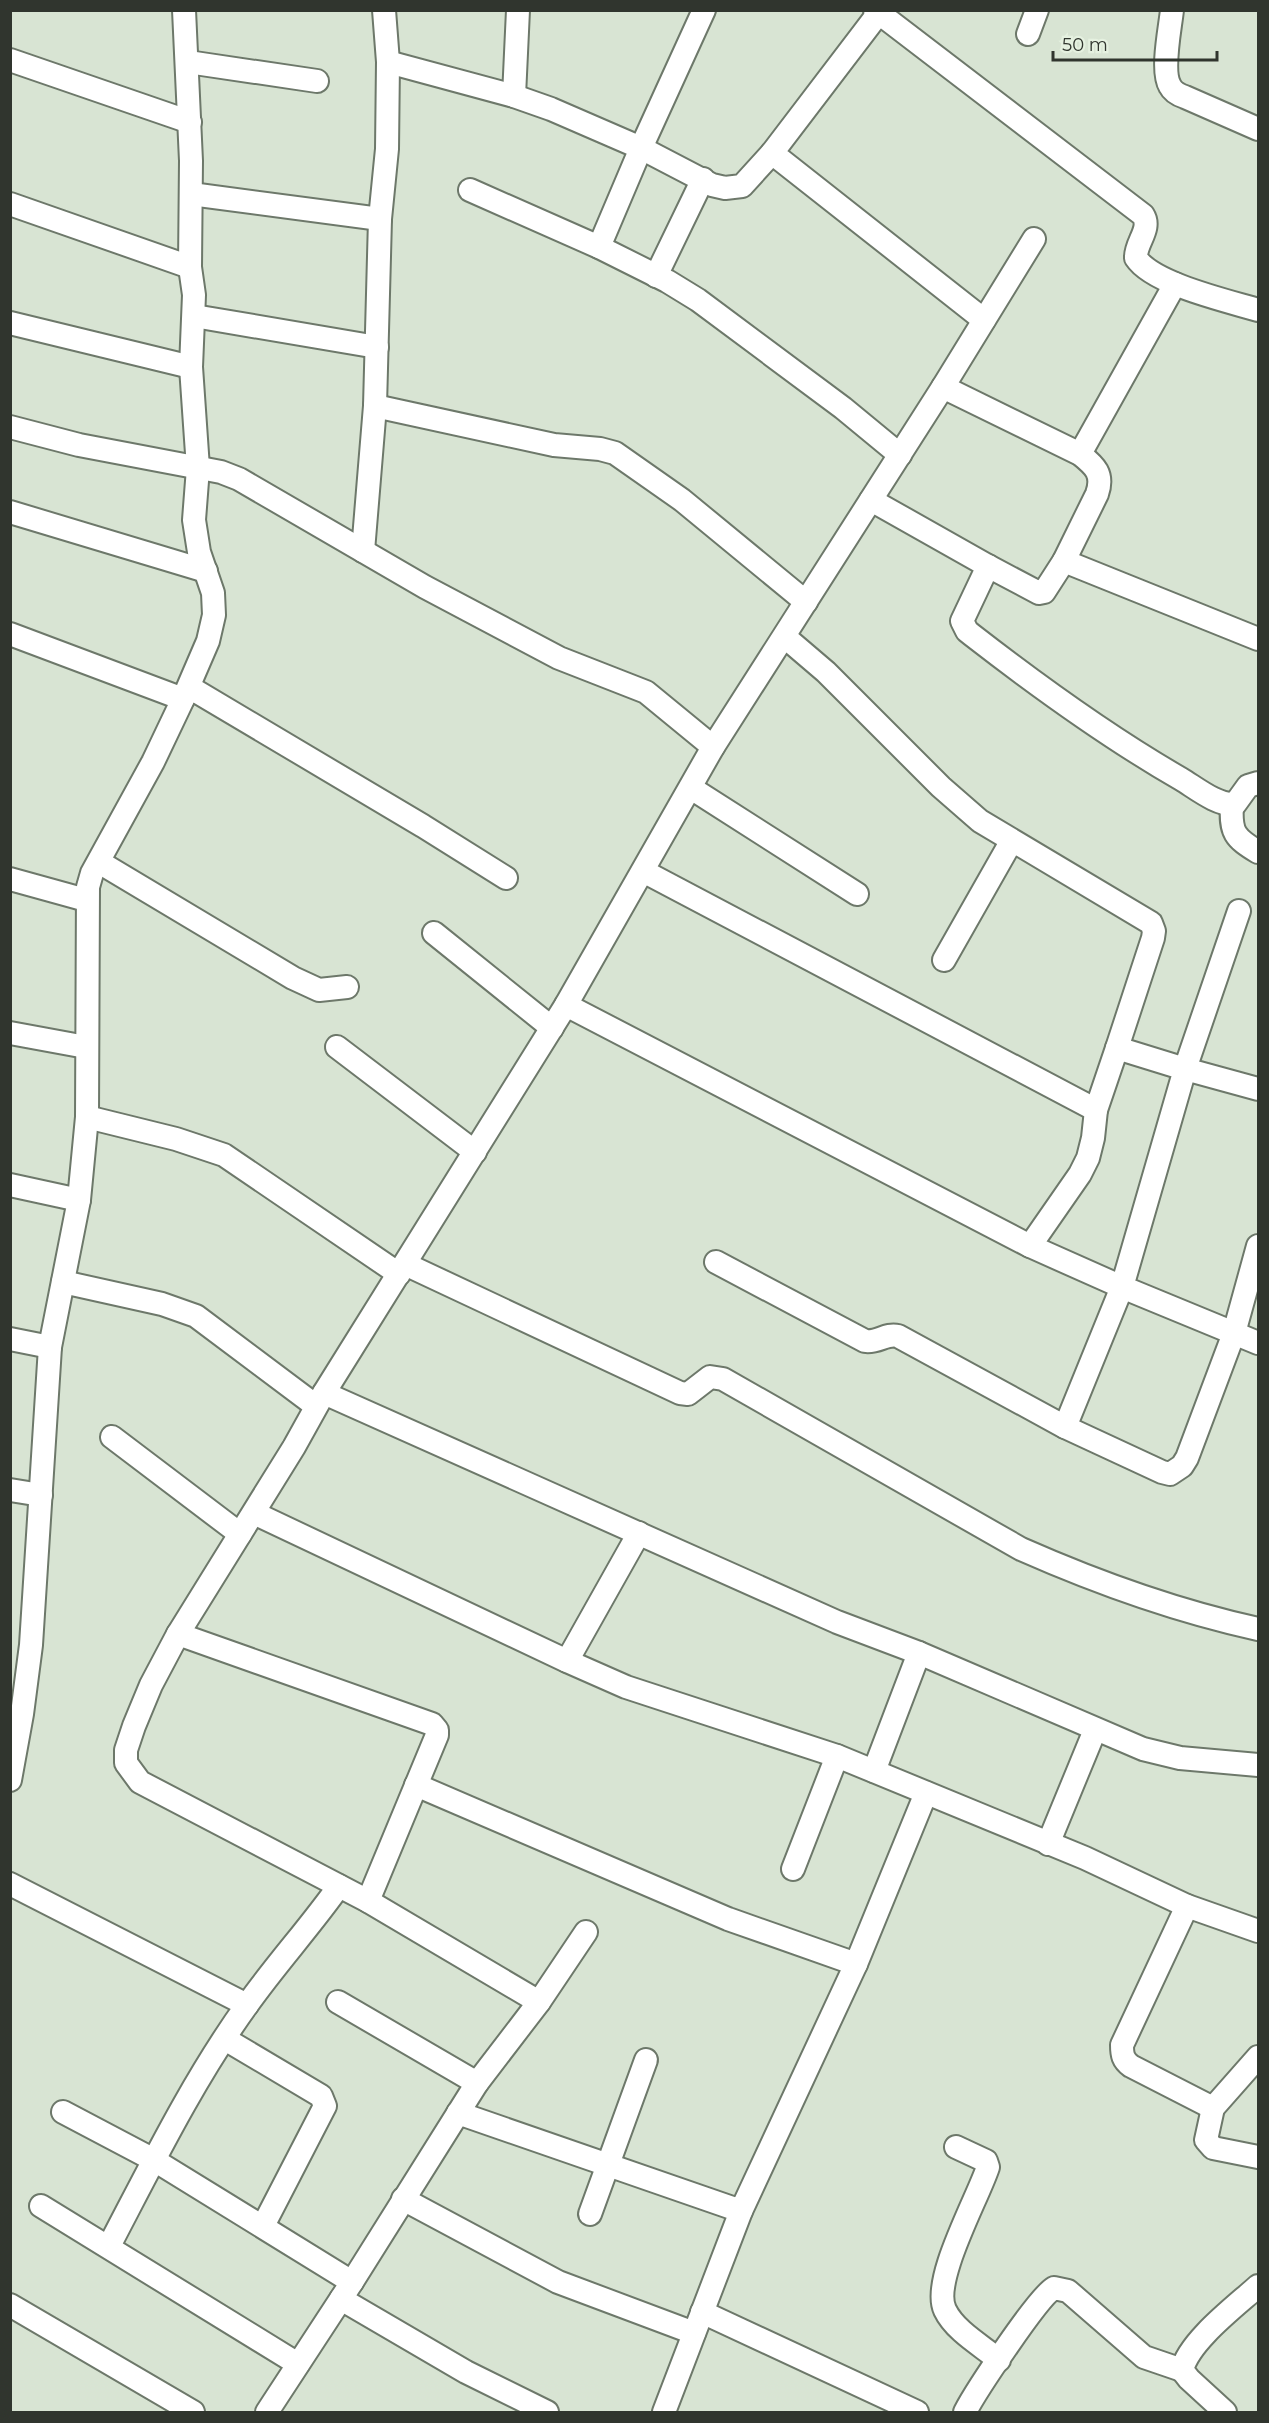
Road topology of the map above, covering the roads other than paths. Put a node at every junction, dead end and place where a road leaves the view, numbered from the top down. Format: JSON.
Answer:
{"nodes":[{"id":1,"x":184,"y":10,"type":"edge"},
{"id":2,"x":384,"y":10,"type":"edge"},
{"id":3,"x":518,"y":10,"type":"edge"},
{"id":4,"x":704,"y":10,"type":"edge"},
{"id":5,"x":1037,"y":10,"type":"edge"},
{"id":6,"x":1172,"y":10,"type":"edge"},
{"id":7,"x":878,"y":11,"type":"edge"},
{"id":8,"x":1028,"y":34,"type":"dead end"},
{"id":9,"x":10,"y":60,"type":"edge"},
{"id":10,"x":188,"y":62,"type":"junction"},
{"id":11,"x":388,"y":62,"type":"junction"},
{"id":12,"x":317,"y":81,"type":"dead end"},
{"id":13,"x":514,"y":96,"type":"junction"},
{"id":14,"x":190,"y":122,"type":"junction"},
{"id":15,"x":1258,"y":129,"type":"edge"},
{"id":16,"x":641,"y":148,"type":"junction"},
{"id":17,"x":772,"y":153,"type":"junction"},
{"id":18,"x":703,"y":179,"type":"junction"},
{"id":19,"x":470,"y":190,"type":"dead end"},
{"id":20,"x":191,"y":194,"type":"junction"},
{"id":21,"x":10,"y":204,"type":"edge"},
{"id":22,"x":380,"y":219,"type":"junction"},
{"id":23,"x":1034,"y":239,"type":"dead end"},
{"id":24,"x":599,"y":247,"type":"junction"},
{"id":25,"x":190,"y":267,"type":"junction"},
{"id":26,"x":656,"y":276,"type":"junction"},
{"id":27,"x":1175,"y":284,"type":"junction"},
{"id":28,"x":1258,"y":310,"type":"edge"},
{"id":29,"x":194,"y":316,"type":"junction"},
{"id":30,"x":984,"y":320,"type":"junction"},
{"id":31,"x":10,"y":323,"type":"edge"},
{"id":32,"x":377,"y":347,"type":"junction"},
{"id":33,"x":191,"y":368,"type":"junction"},
{"id":34,"x":943,"y":387,"type":"junction"},
{"id":35,"x":375,"y":406,"type":"junction"},
{"id":36,"x":10,"y":427,"type":"edge"},
{"id":37,"x":900,"y":454,"type":"junction"},
{"id":38,"x":1080,"y":454,"type":"junction"},
{"id":39,"x":198,"y":468,"type":"junction"},
{"id":40,"x":871,"y":500,"type":"junction"},
{"id":41,"x":10,"y":512,"type":"edge"},
{"id":42,"x":363,"y":551,"type":"junction"},
{"id":43,"x":1064,"y":561,"type":"junction"},
{"id":44,"x":988,"y":566,"type":"junction"},
{"id":45,"x":206,"y":571,"type":"junction"},
{"id":46,"x":806,"y":602,"type":"junction"},
{"id":47,"x":10,"y":634,"type":"edge"},
{"id":48,"x":784,"y":637,"type":"junction"},
{"id":49,"x":1258,"y":639,"type":"edge"},
{"id":50,"x":186,"y":693,"type":"junction"},
{"id":51,"x":713,"y":747,"type":"junction"},
{"id":52,"x":1258,"y":783,"type":"edge"},
{"id":53,"x":691,"y":788,"type":"junction"},
{"id":54,"x":1232,"y":804,"type":"junction"},
{"id":55,"x":1011,"y":842,"type":"junction"},
{"id":56,"x":1258,"y":852,"type":"edge"},
{"id":57,"x":99,"y":862,"type":"junction"},
{"id":58,"x":643,"y":870,"type":"junction"},
{"id":59,"x":506,"y":878,"type":"dead end"},
{"id":60,"x":10,"y":879,"type":"edge"},
{"id":61,"x":856,"y":894,"type":"dead end"},
{"id":62,"x":86,"y":900,"type":"junction"},
{"id":63,"x":1239,"y":911,"type":"dead end"},
{"id":64,"x":434,"y":933,"type":"dead end"},
{"id":65,"x":944,"y":960,"type":"dead end"},
{"id":66,"x":347,"y":987,"type":"dead end"},
{"id":67,"x":566,"y":1005,"type":"junction"},
{"id":68,"x":552,"y":1028,"type":"junction"},
{"id":69,"x":10,"y":1033,"type":"edge"},
{"id":70,"x":86,"y":1047,"type":"junction"},
{"id":71,"x":337,"y":1047,"type":"dead end"},
{"id":72,"x":1117,"y":1048,"type":"junction"},
{"id":73,"x":1185,"y":1069,"type":"junction"},
{"id":74,"x":1258,"y":1089,"type":"edge"},
{"id":75,"x":1096,"y":1110,"type":"junction"},
{"id":76,"x":87,"y":1117,"type":"junction"},
{"id":77,"x":475,"y":1152,"type":"junction"},
{"id":78,"x":10,"y":1185,"type":"edge"},
{"id":79,"x":80,"y":1200,"type":"junction"},
{"id":80,"x":1030,"y":1246,"type":"junction"},
{"id":81,"x":1258,"y":1246,"type":"edge"},
{"id":82,"x":716,"y":1262,"type":"dead end"},
{"id":83,"x":402,"y":1269,"type":"junction"},
{"id":84,"x":63,"y":1282,"type":"junction"},
{"id":85,"x":1122,"y":1287,"type":"junction"},
{"id":86,"x":1234,"y":1333,"type":"junction"},
{"id":87,"x":10,"y":1339,"type":"edge"},
{"id":88,"x":1258,"y":1343,"type":"edge"},
{"id":89,"x":50,"y":1347,"type":"junction"},
{"id":90,"x":320,"y":1400,"type":"junction"},
{"id":91,"x":1065,"y":1427,"type":"junction"},
{"id":92,"x":112,"y":1437,"type":"dead end"},
{"id":93,"x":10,"y":1490,"type":"edge"},
{"id":94,"x":41,"y":1495,"type":"junction"},
{"id":95,"x":254,"y":1513,"type":"junction"},
{"id":96,"x":639,"y":1533,"type":"junction"},
{"id":97,"x":240,"y":1534,"type":"junction"},
{"id":98,"x":1258,"y":1629,"type":"edge"},
{"id":99,"x":178,"y":1634,"type":"junction"},
{"id":100,"x":21,"y":1642,"type":"edge"},
{"id":101,"x":919,"y":1653,"type":"junction"},
{"id":102,"x":567,"y":1661,"type":"junction"},
{"id":103,"x":1095,"y":1730,"type":"junction"},
{"id":104,"x":837,"y":1756,"type":"junction"},
{"id":105,"x":1258,"y":1765,"type":"edge"},
{"id":106,"x":874,"y":1771,"type":"junction"},
{"id":107,"x":10,"y":1780,"type":"edge"},
{"id":108,"x":416,"y":1785,"type":"junction"},
{"id":109,"x":926,"y":1793,"type":"junction"},
{"id":110,"x":1048,"y":1844,"type":"junction"},
{"id":111,"x":793,"y":1869,"type":"dead end"},
{"id":112,"x":10,"y":1884,"type":"edge"},
{"id":113,"x":339,"y":1886,"type":"junction"},
{"id":114,"x":368,"y":1901,"type":"junction"},
{"id":115,"x":1187,"y":1906,"type":"junction"},
{"id":116,"x":1258,"y":1931,"type":"edge"},
{"id":117,"x":586,"y":1932,"type":"dead end"},
{"id":118,"x":856,"y":1964,"type":"junction"},
{"id":119,"x":338,"y":2002,"type":"dead end"},
{"id":120,"x":539,"y":2002,"type":"junction"},
{"id":121,"x":247,"y":2005,"type":"junction"},
{"id":122,"x":225,"y":2039,"type":"junction"},
{"id":123,"x":1258,"y":2057,"type":"edge"},
{"id":124,"x":646,"y":2060,"type":"dead end"},
{"id":125,"x":477,"y":2083,"type":"junction"},
{"id":126,"x":1214,"y":2108,"type":"junction"},
{"id":127,"x":63,"y":2112,"type":"dead end"},
{"id":128,"x":458,"y":2113,"type":"junction"},
{"id":129,"x":956,"y":2147,"type":"dead end"},
{"id":130,"x":1258,"y":2157,"type":"edge"},
{"id":131,"x":154,"y":2160,"type":"junction"},
{"id":132,"x":609,"y":2165,"type":"junction"},
{"id":133,"x":403,"y":2199,"type":"junction"},
{"id":134,"x":41,"y":2206,"type":"dead end"},
{"id":135,"x":741,"y":2211,"type":"junction"},
{"id":136,"x":590,"y":2214,"type":"dead end"},
{"id":137,"x":263,"y":2226,"type":"junction"},
{"id":138,"x":109,"y":2246,"type":"junction"},
{"id":139,"x":1258,"y":2286,"type":"edge"},
{"id":140,"x":347,"y":2291,"type":"junction"},
{"id":141,"x":10,"y":2305,"type":"edge"},
{"id":142,"x":702,"y":2312,"type":"junction"},
{"id":143,"x":694,"y":2333,"type":"junction"},
{"id":144,"x":999,"y":2360,"type":"junction"},
{"id":145,"x":298,"y":2364,"type":"junction"},
{"id":146,"x":1182,"y":2370,"type":"junction"},
{"id":147,"x":194,"y":2412,"type":"edge"},
{"id":148,"x":267,"y":2412,"type":"edge"},
{"id":149,"x":547,"y":2412,"type":"edge"},
{"id":150,"x":663,"y":2412,"type":"edge"},
{"id":151,"x":917,"y":2412,"type":"edge"},
{"id":152,"x":965,"y":2412,"type":"edge"},
{"id":153,"x":1226,"y":2412,"type":"edge"}],
"edges":[{"from":1,"to":10,"type":"street"},
{"from":2,"to":11,"type":"street"},
{"from":3,"to":13,"type":"street"},
{"from":4,"to":16,"type":"street"},
{"from":5,"to":8,"type":"street"},
{"from":6,"to":15,"type":"street"},
{"from":7,"to":17,"type":"street"},
{"from":7,"to":27,"type":"street"},
{"from":9,"to":14,"type":"street"},
{"from":10,"to":12,"type":"street"},
{"from":10,"to":14,"type":"street"},
{"from":11,"to":13,"type":"street"},
{"from":11,"to":22,"type":"street"},
{"from":13,"to":16,"type":"street"},
{"from":14,"to":20,"type":"street"},
{"from":16,"to":18,"type":"street"},
{"from":16,"to":24,"type":"street"},
{"from":17,"to":18,"type":"street"},
{"from":17,"to":30,"type":"street"},
{"from":18,"to":26,"type":"street"},
{"from":19,"to":24,"type":"street"},
{"from":20,"to":22,"type":"street"},
{"from":20,"to":25,"type":"street"},
{"from":21,"to":25,"type":"street"},
{"from":22,"to":32,"type":"street"},
{"from":23,"to":30,"type":"street"},
{"from":24,"to":26,"type":"street"},
{"from":25,"to":29,"type":"street"},
{"from":26,"to":37,"type":"street"},
{"from":27,"to":28,"type":"street"},
{"from":27,"to":38,"type":"street"},
{"from":29,"to":32,"type":"street"},
{"from":29,"to":33,"type":"street"},
{"from":30,"to":34,"type":"street"},
{"from":31,"to":33,"type":"street"},
{"from":32,"to":35,"type":"street"},
{"from":33,"to":39,"type":"street"},
{"from":34,"to":37,"type":"street"},
{"from":34,"to":38,"type":"street"},
{"from":35,"to":42,"type":"street"},
{"from":35,"to":46,"type":"street"},
{"from":36,"to":39,"type":"street"},
{"from":37,"to":40,"type":"street"},
{"from":38,"to":43,"type":"street"},
{"from":39,"to":42,"type":"street"},
{"from":39,"to":45,"type":"street"},
{"from":40,"to":44,"type":"street"},
{"from":40,"to":46,"type":"street"},
{"from":41,"to":45,"type":"street"},
{"from":42,"to":51,"type":"street"},
{"from":43,"to":44,"type":"street"},
{"from":43,"to":49,"type":"street"},
{"from":44,"to":54,"type":"street"},
{"from":45,"to":50,"type":"street"},
{"from":46,"to":48,"type":"street"},
{"from":47,"to":50,"type":"street"},
{"from":48,"to":51,"type":"street"},
{"from":48,"to":55,"type":"street"},
{"from":50,"to":57,"type":"street"},
{"from":50,"to":59,"type":"street"},
{"from":51,"to":53,"type":"street"},
{"from":52,"to":54,"type":"street"},
{"from":53,"to":58,"type":"street"},
{"from":53,"to":61,"type":"street"},
{"from":54,"to":56,"type":"street"},
{"from":55,"to":65,"type":"street"},
{"from":55,"to":72,"type":"street"},
{"from":57,"to":62,"type":"street"},
{"from":57,"to":66,"type":"street"},
{"from":58,"to":67,"type":"street"},
{"from":58,"to":75,"type":"street"},
{"from":60,"to":62,"type":"street"},
{"from":62,"to":70,"type":"street"},
{"from":63,"to":73,"type":"street"},
{"from":64,"to":68,"type":"street"},
{"from":67,"to":68,"type":"street"},
{"from":67,"to":80,"type":"street"},
{"from":68,"to":77,"type":"street"},
{"from":69,"to":70,"type":"street"},
{"from":70,"to":76,"type":"street"},
{"from":71,"to":77,"type":"street"},
{"from":72,"to":73,"type":"street"},
{"from":72,"to":75,"type":"street"},
{"from":73,"to":74,"type":"street"},
{"from":73,"to":85,"type":"street"},
{"from":75,"to":80,"type":"street"},
{"from":76,"to":79,"type":"street"},
{"from":76,"to":83,"type":"street"},
{"from":77,"to":83,"type":"street"},
{"from":78,"to":79,"type":"street"},
{"from":79,"to":84,"type":"street"},
{"from":80,"to":85,"type":"street"},
{"from":81,"to":86,"type":"street"},
{"from":82,"to":91,"type":"street"},
{"from":83,"to":90,"type":"street"},
{"from":83,"to":98,"type":"street"},
{"from":84,"to":89,"type":"street"},
{"from":84,"to":90,"type":"street"},
{"from":85,"to":86,"type":"street"},
{"from":85,"to":91,"type":"street"},
{"from":86,"to":88,"type":"street"},
{"from":86,"to":91,"type":"street"},
{"from":87,"to":89,"type":"street"},
{"from":89,"to":94,"type":"street"},
{"from":90,"to":95,"type":"street"},
{"from":90,"to":96,"type":"street"},
{"from":92,"to":97,"type":"street"},
{"from":93,"to":94,"type":"street"},
{"from":94,"to":100,"type":"street"},
{"from":95,"to":97,"type":"street"},
{"from":95,"to":102,"type":"street"},
{"from":96,"to":101,"type":"street"},
{"from":96,"to":102,"type":"street"},
{"from":97,"to":99,"type":"street"},
{"from":99,"to":108,"type":"street"},
{"from":99,"to":113,"type":"street"},
{"from":100,"to":107,"type":"street"},
{"from":101,"to":103,"type":"street"},
{"from":101,"to":106,"type":"street"},
{"from":102,"to":104,"type":"street"},
{"from":103,"to":105,"type":"street"},
{"from":103,"to":110,"type":"street"},
{"from":104,"to":106,"type":"street"},
{"from":104,"to":111,"type":"street"},
{"from":106,"to":109,"type":"street"},
{"from":108,"to":114,"type":"street"},
{"from":108,"to":118,"type":"street"},
{"from":109,"to":110,"type":"street"},
{"from":109,"to":118,"type":"street"},
{"from":110,"to":115,"type":"street"},
{"from":112,"to":121,"type":"street"},
{"from":113,"to":114,"type":"street"},
{"from":113,"to":121,"type":"street"},
{"from":114,"to":120,"type":"street"},
{"from":115,"to":116,"type":"street"},
{"from":115,"to":126,"type":"street"},
{"from":117,"to":120,"type":"street"},
{"from":118,"to":135,"type":"street"},
{"from":119,"to":125,"type":"street"},
{"from":120,"to":125,"type":"street"},
{"from":121,"to":122,"type":"street"},
{"from":122,"to":131,"type":"street"},
{"from":122,"to":137,"type":"street"},
{"from":123,"to":126,"type":"street"},
{"from":124,"to":132,"type":"street"},
{"from":125,"to":128,"type":"street"},
{"from":126,"to":130,"type":"street"},
{"from":127,"to":131,"type":"street"},
{"from":128,"to":132,"type":"street"},
{"from":128,"to":133,"type":"street"},
{"from":129,"to":144,"type":"street"},
{"from":131,"to":137,"type":"street"},
{"from":131,"to":138,"type":"street"},
{"from":132,"to":135,"type":"street"},
{"from":132,"to":136,"type":"street"},
{"from":133,"to":140,"type":"street"},
{"from":133,"to":143,"type":"street"},
{"from":134,"to":138,"type":"street"},
{"from":135,"to":142,"type":"street"},
{"from":137,"to":140,"type":"street"},
{"from":138,"to":145,"type":"street"},
{"from":139,"to":146,"type":"street"},
{"from":140,"to":145,"type":"street"},
{"from":140,"to":149,"type":"street"},
{"from":141,"to":147,"type":"street"},
{"from":142,"to":143,"type":"street"},
{"from":142,"to":151,"type":"street"},
{"from":143,"to":150,"type":"street"},
{"from":144,"to":146,"type":"street"},
{"from":144,"to":152,"type":"street"},
{"from":145,"to":148,"type":"street"},
{"from":146,"to":153,"type":"street"}]}
